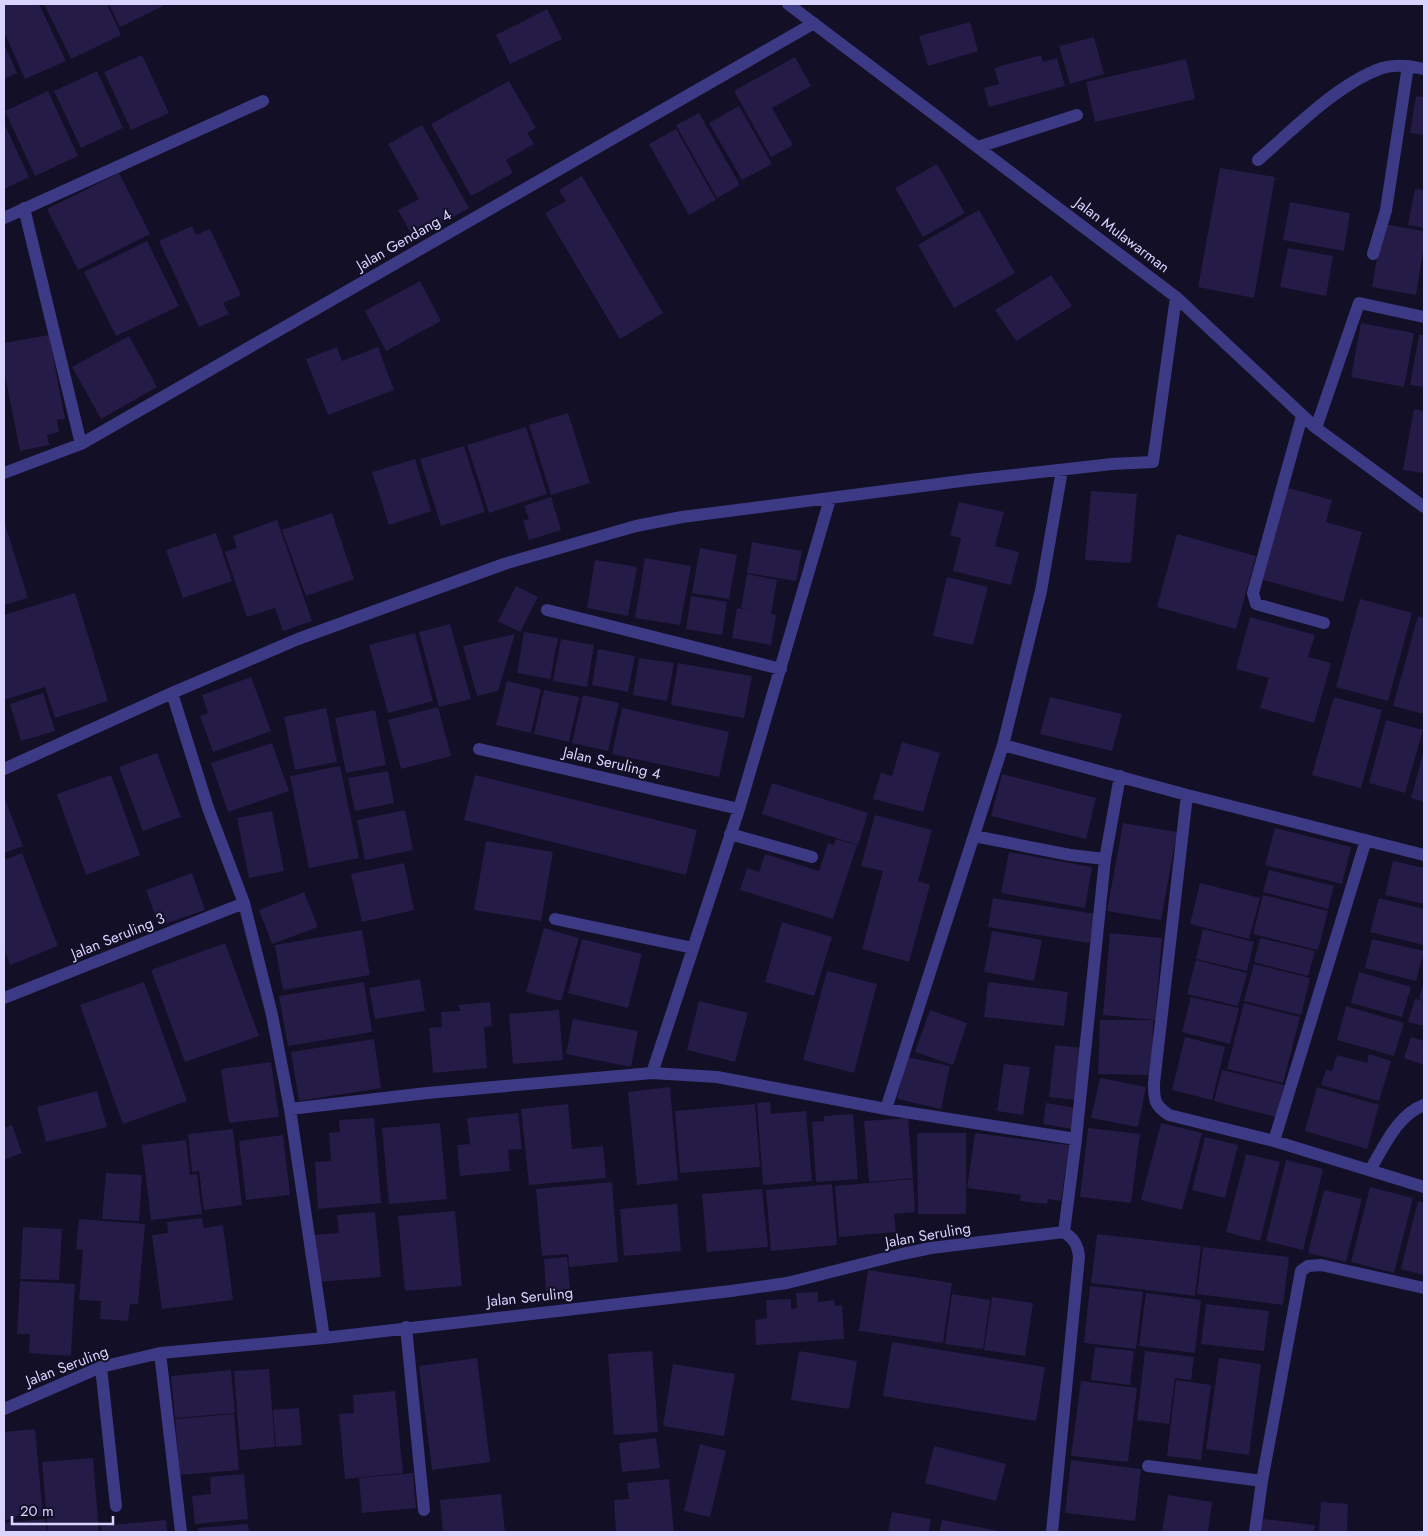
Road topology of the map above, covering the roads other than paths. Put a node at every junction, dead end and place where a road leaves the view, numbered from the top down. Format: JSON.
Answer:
{"nodes":[{"id":1,"x":788,"y":4,"type":"edge"},
{"id":2,"x":814,"y":23,"type":"junction"},
{"id":3,"x":1408,"y":66,"type":"junction"},
{"id":4,"x":1424,"y":69,"type":"edge"},
{"id":5,"x":263,"y":101,"type":"dead end"},
{"id":6,"x":1077,"y":115,"type":"dead end"},
{"id":7,"x":978,"y":147,"type":"junction"},
{"id":8,"x":1258,"y":160,"type":"dead end"},
{"id":9,"x":24,"y":208,"type":"junction"},
{"id":10,"x":4,"y":218,"type":"edge"},
{"id":11,"x":1373,"y":254,"type":"dead end"},
{"id":12,"x":1176,"y":297,"type":"junction"},
{"id":13,"x":1424,"y":317,"type":"edge"},
{"id":14,"x":1302,"y":416,"type":"junction"},
{"id":15,"x":1316,"y":428,"type":"junction"},
{"id":16,"x":81,"y":444,"type":"junction"},
{"id":17,"x":1062,"y":470,"type":"junction"},
{"id":18,"x":4,"y":473,"type":"edge"},
{"id":19,"x":830,"y":499,"type":"junction"},
{"id":20,"x":1424,"y":507,"type":"edge"},
{"id":21,"x":548,"y":610,"type":"dead end"},
{"id":22,"x":1324,"y":623,"type":"dead end"},
{"id":23,"x":781,"y":669,"type":"junction"},
{"id":24,"x":172,"y":693,"type":"junction"},
{"id":25,"x":1003,"y":745,"type":"junction"},
{"id":26,"x":479,"y":749,"type":"dead end"},
{"id":27,"x":4,"y":769,"type":"edge"},
{"id":28,"x":1120,"y":776,"type":"junction"},
{"id":29,"x":1187,"y":794,"type":"junction"},
{"id":30,"x":739,"y":809,"type":"junction"},
{"id":31,"x":730,"y":834,"type":"junction"},
{"id":32,"x":974,"y":836,"type":"junction"},
{"id":33,"x":1366,"y":840,"type":"junction"},
{"id":34,"x":1424,"y":855,"type":"edge"},
{"id":35,"x":812,"y":857,"type":"dead end"},
{"id":36,"x":1105,"y":859,"type":"junction"},
{"id":37,"x":244,"y":903,"type":"junction"},
{"id":38,"x":555,"y":918,"type":"dead end"},
{"id":39,"x":693,"y":948,"type":"junction"},
{"id":40,"x":4,"y":998,"type":"edge"},
{"id":41,"x":652,"y":1073,"type":"junction"},
{"id":42,"x":1424,"y":1105,"type":"edge"},
{"id":43,"x":290,"y":1109,"type":"junction"},
{"id":44,"x":886,"y":1109,"type":"junction"},
{"id":45,"x":1076,"y":1139,"type":"junction"},
{"id":46,"x":1274,"y":1141,"type":"junction"},
{"id":47,"x":1370,"y":1170,"type":"junction"},
{"id":48,"x":1424,"y":1187,"type":"edge"},
{"id":49,"x":1064,"y":1232,"type":"junction"},
{"id":50,"x":1424,"y":1288,"type":"edge"},
{"id":51,"x":406,"y":1327,"type":"junction"},
{"id":52,"x":324,"y":1338,"type":"junction"},
{"id":53,"x":160,"y":1353,"type":"junction"},
{"id":54,"x":101,"y":1367,"type":"junction"},
{"id":55,"x":4,"y":1409,"type":"edge"},
{"id":56,"x":1148,"y":1466,"type":"dead end"},
{"id":57,"x":1262,"y":1481,"type":"junction"},
{"id":58,"x":116,"y":1506,"type":"dead end"},
{"id":59,"x":424,"y":1510,"type":"dead end"},
{"id":60,"x":181,"y":1532,"type":"edge"},
{"id":61,"x":1052,"y":1532,"type":"edge"},
{"id":62,"x":1255,"y":1532,"type":"edge"}],
"edges":[{"from":1,"to":2,"type":"street","name":"Jalan Mulawarman"},
{"from":2,"to":7,"type":"street","name":"Jalan Mulawarman"},
{"from":2,"to":16,"type":"street","name":"Jalan Gendang 4"},
{"from":3,"to":4,"type":"street"},
{"from":3,"to":8,"type":"street"},
{"from":3,"to":11,"type":"street"},
{"from":5,"to":9,"type":"street"},
{"from":6,"to":7,"type":"street"},
{"from":7,"to":12,"type":"street","name":"Jalan Mulawarman"},
{"from":9,"to":10,"type":"street"},
{"from":9,"to":16,"type":"street"},
{"from":12,"to":14,"type":"street","name":"Jalan Mulawarman"},
{"from":12,"to":17,"type":"street"},
{"from":13,"to":15,"type":"street"},
{"from":14,"to":15,"type":"street","name":"Jalan Mulawarman"},
{"from":14,"to":22,"type":"street"},
{"from":15,"to":20,"type":"street","name":"Jalan Mulawarman"},
{"from":16,"to":18,"type":"street","name":"Jalan Gendang 4"},
{"from":17,"to":19,"type":"street"},
{"from":17,"to":25,"type":"street"},
{"from":19,"to":23,"type":"street"},
{"from":19,"to":24,"type":"street"},
{"from":21,"to":23,"type":"street"},
{"from":23,"to":30,"type":"street"},
{"from":24,"to":27,"type":"street"},
{"from":24,"to":37,"type":"street"},
{"from":25,"to":28,"type":"street"},
{"from":25,"to":32,"type":"street"},
{"from":26,"to":30,"type":"street","name":"Jalan Seruling 4"},
{"from":28,"to":29,"type":"street"},
{"from":28,"to":36,"type":"street"},
{"from":29,"to":33,"type":"street"},
{"from":29,"to":46,"type":"street"},
{"from":30,"to":31,"type":"street"},
{"from":31,"to":35,"type":"street"},
{"from":31,"to":39,"type":"street"},
{"from":32,"to":36,"type":"street"},
{"from":32,"to":44,"type":"street"},
{"from":33,"to":34,"type":"street"},
{"from":33,"to":46,"type":"street"},
{"from":36,"to":45,"type":"street"},
{"from":37,"to":40,"type":"street","name":"Jalan Seruling 3"},
{"from":37,"to":43,"type":"street"},
{"from":38,"to":39,"type":"street"},
{"from":39,"to":41,"type":"street"},
{"from":41,"to":43,"type":"street"},
{"from":41,"to":44,"type":"street"},
{"from":42,"to":47,"type":"street"},
{"from":43,"to":52,"type":"street"},
{"from":44,"to":45,"type":"street"},
{"from":45,"to":49,"type":"street"},
{"from":46,"to":47,"type":"street"},
{"from":47,"to":48,"type":"street"},
{"from":49,"to":51,"type":"street","name":"Jalan Seruling"},
{"from":49,"to":61,"type":"street"},
{"from":50,"to":57,"type":"street"},
{"from":51,"to":52,"type":"street","name":"Jalan Seruling"},
{"from":51,"to":59,"type":"street"},
{"from":52,"to":53,"type":"street","name":"Jalan Seruling"},
{"from":53,"to":54,"type":"street","name":"Jalan Seruling"},
{"from":53,"to":60,"type":"street"},
{"from":54,"to":55,"type":"street","name":"Jalan Seruling"},
{"from":54,"to":58,"type":"street"},
{"from":56,"to":57,"type":"street"},
{"from":57,"to":62,"type":"street"}]}
